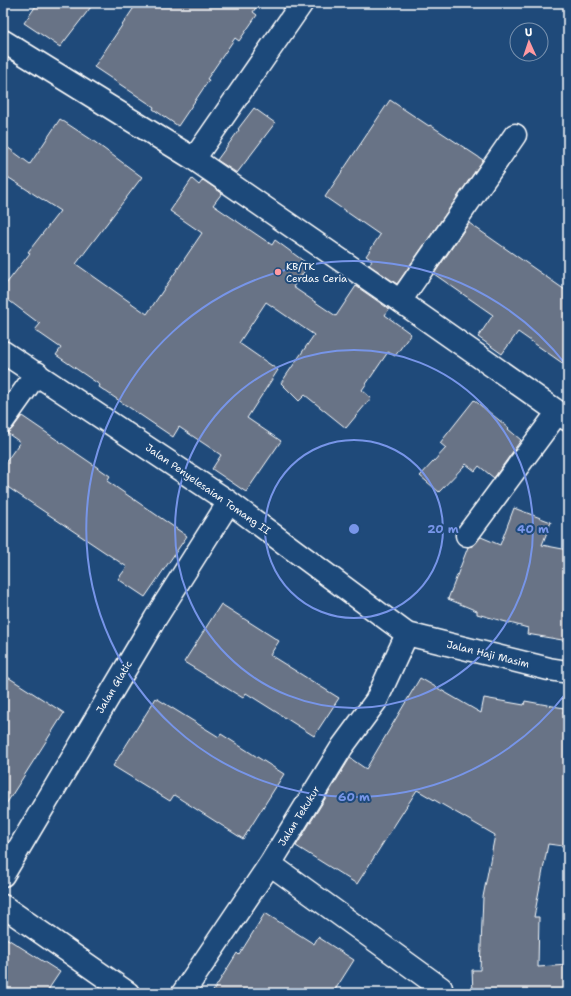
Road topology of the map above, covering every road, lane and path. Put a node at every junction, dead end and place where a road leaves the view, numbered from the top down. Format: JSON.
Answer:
{"nodes":[{"id":1,"x":302,"y":3,"type":"edge"},
{"id":2,"x":3,"y":41,"type":"edge"},
{"id":3,"x":515,"y":135,"type":"dead end"},
{"id":4,"x":194,"y":159,"type":"junction"},
{"id":5,"x":400,"y":301,"type":"junction"},
{"id":6,"x":3,"y":352,"type":"edge"},
{"id":7,"x":37,"y":373,"type":"junction"},
{"id":8,"x":563,"y":416,"type":"edge"},
{"id":9,"x":3,"y":421,"type":"edge"},
{"id":10,"x":229,"y":502,"type":"junction"},
{"id":11,"x":467,"y":535,"type":"dead end"},
{"id":12,"x":407,"y":634,"type":"junction"},
{"id":13,"x":568,"y":672,"type":"edge"},
{"id":14,"x":270,"y":864,"type":"junction"},
{"id":15,"x":3,"y":875,"type":"edge"},
{"id":16,"x":3,"y":906,"type":"edge"},
{"id":17,"x":441,"y":988,"type":"dead end"},
{"id":18,"x":128,"y":993,"type":"edge"},
{"id":19,"x":183,"y":993,"type":"edge"}],
"edges":[{"from":1,"to":4,"type":"street"},
{"from":2,"to":4,"type":"street"},
{"from":3,"to":5,"type":"street"},
{"from":4,"to":5,"type":"street"},
{"from":5,"to":8,"type":"street"},
{"from":6,"to":7,"type":"street","name":"Jalan Penyelesaian Tomang II"},
{"from":7,"to":9,"type":"street"},
{"from":7,"to":10,"type":"street","name":"Jalan Penyelesaian Tomang II"},
{"from":8,"to":11,"type":"street"},
{"from":10,"to":12,"type":"street","name":"Jalan Penyelesaian Tomang II"},
{"from":10,"to":15,"type":"street","name":"Jalan Glatic"},
{"from":12,"to":13,"type":"street","name":"Jalan Haji Masim"},
{"from":12,"to":14,"type":"street","name":"Jalan Tekukur"},
{"from":14,"to":17,"type":"street"},
{"from":14,"to":19,"type":"street","name":"Jalan Tekukur"},
{"from":16,"to":18,"type":"street"}]}
